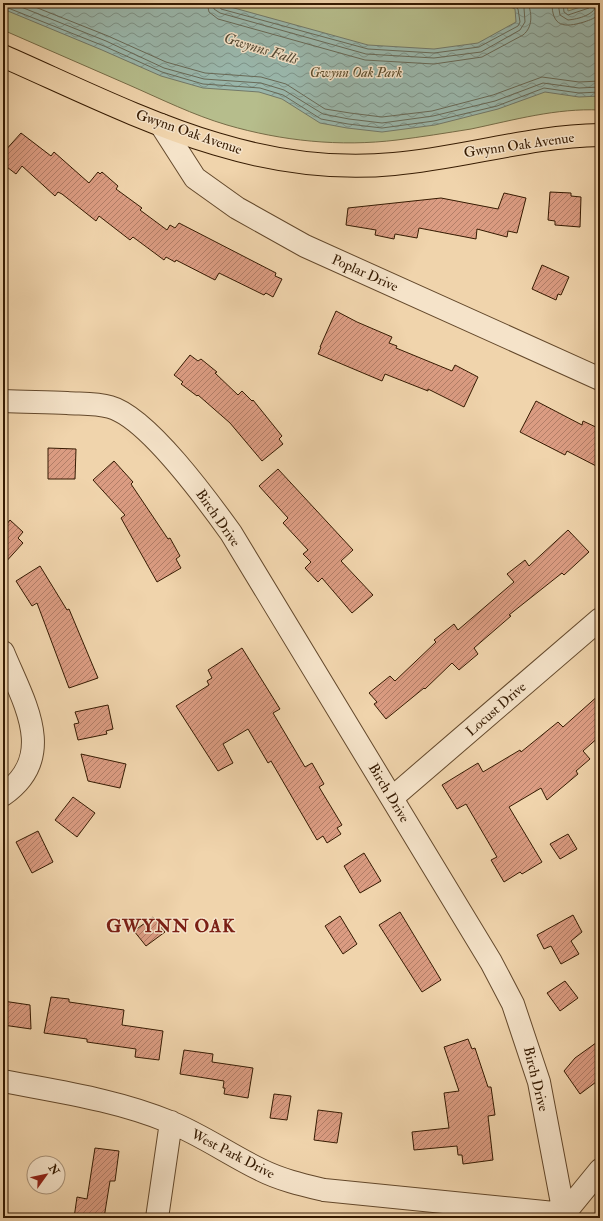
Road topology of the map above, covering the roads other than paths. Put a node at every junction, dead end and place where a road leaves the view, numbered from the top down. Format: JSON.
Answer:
{"nodes":[{"id":1,"x":3,"y":56,"type":"edge"},
{"id":2,"x":161,"y":125,"type":"junction"},
{"id":3,"x":600,"y":135,"type":"edge"},
{"id":4,"x":600,"y":379,"type":"edge"},
{"id":5,"x":3,"y":401,"type":"edge"},
{"id":6,"x":600,"y":619,"type":"edge"},
{"id":7,"x":3,"y":652,"type":"edge"},
{"id":8,"x":3,"y":795,"type":"edge"},
{"id":9,"x":392,"y":798,"type":"junction"},
{"id":10,"x":3,"y":1081,"type":"edge"},
{"id":11,"x":171,"y":1122,"type":"junction"},
{"id":12,"x":600,"y":1170,"type":"edge"},
{"id":13,"x":563,"y":1216,"type":"edge"},
{"id":14,"x":157,"y":1218,"type":"edge"}],
"edges":[{"from":1,"to":2,"type":"main road","name":"Gwynn Oak Avenue"},
{"from":2,"to":3,"type":"main road","name":"Gwynn Oak Avenue"},
{"from":2,"to":4,"type":"street","name":"Poplar Drive"},
{"from":5,"to":9,"type":"street","name":"Birch Drive"},
{"from":6,"to":9,"type":"street","name":"Locust Drive"},
{"from":7,"to":8,"type":"street"},
{"from":9,"to":13,"type":"street","name":"Birch Drive"},
{"from":10,"to":11,"type":"street","name":"West Park Drive"},
{"from":11,"to":13,"type":"street","name":"West Park Drive"},
{"from":11,"to":14,"type":"street"},
{"from":12,"to":13,"type":"street"}]}
